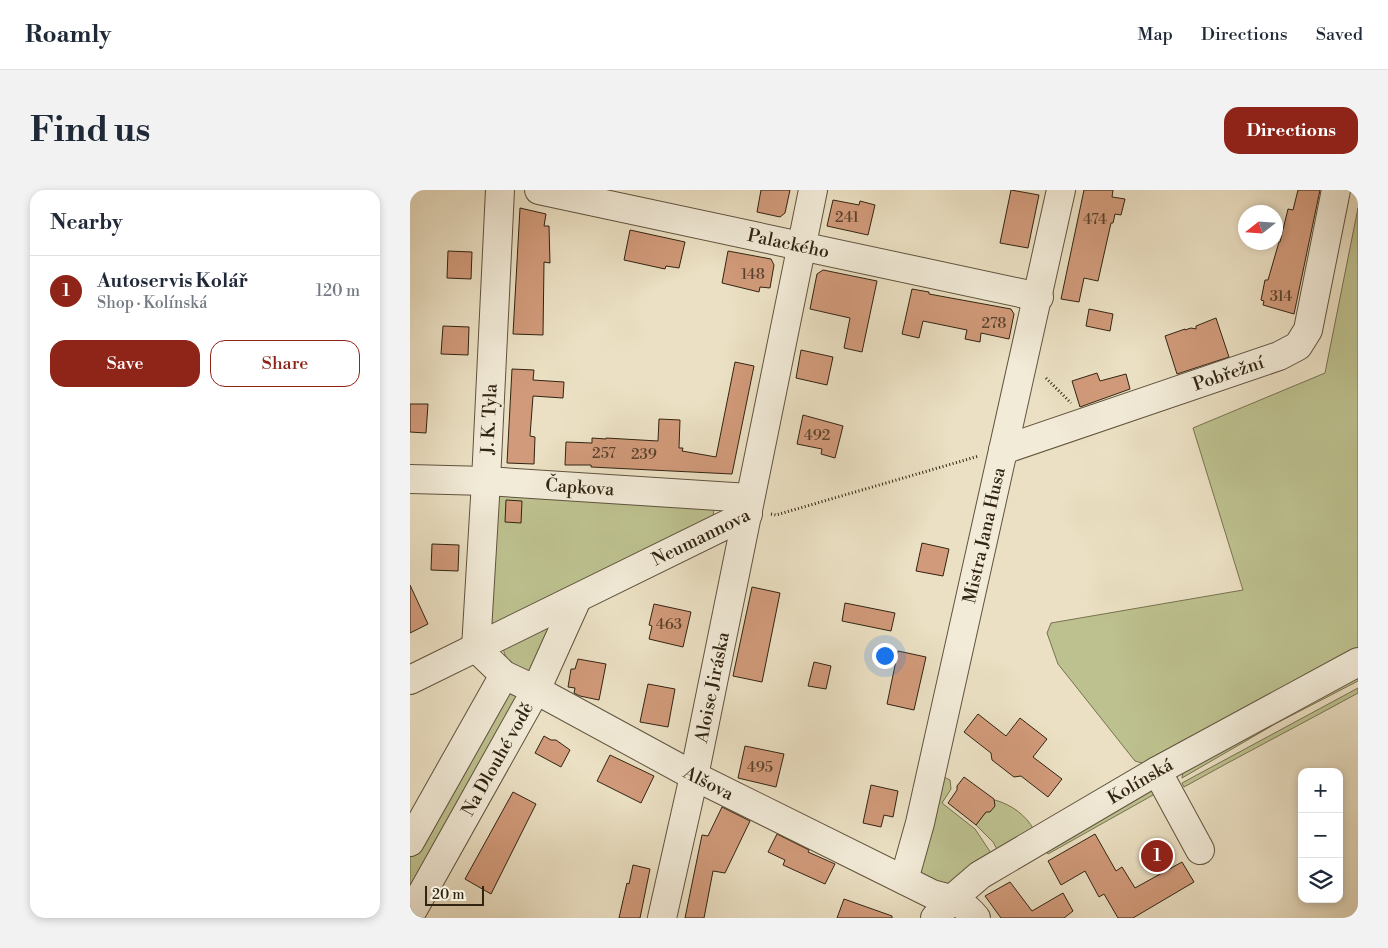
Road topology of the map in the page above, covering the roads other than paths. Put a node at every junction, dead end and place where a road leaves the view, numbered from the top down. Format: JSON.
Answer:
{"nodes":[{"id":1,"x":500,"y":190,"type":"edge"},
{"id":2,"x":539,"y":190,"type":"edge"},
{"id":3,"x":813,"y":190,"type":"edge"},
{"id":4,"x":1062,"y":190,"type":"edge"},
{"id":5,"x":1336,"y":190,"type":"edge"},
{"id":6,"x":802,"y":246,"type":"junction"},
{"id":7,"x":1038,"y":297,"type":"junction"},
{"id":8,"x":1003,"y":450,"type":"junction"},
{"id":9,"x":410,"y":479,"type":"edge"},
{"id":10,"x":486,"y":481,"type":"junction"},
{"id":11,"x":748,"y":506,"type":"junction"},
{"id":12,"x":577,"y":598,"type":"junction"},
{"id":13,"x":476,"y":648,"type":"junction"},
{"id":14,"x":1358,"y":662,"type":"edge"},
{"id":15,"x":504,"y":675,"type":"junction"},
{"id":16,"x":410,"y":680,"type":"edge"},
{"id":17,"x":536,"y":690,"type":"junction"},
{"id":18,"x":1157,"y":771,"type":"junction"},
{"id":19,"x":694,"y":776,"type":"junction"},
{"id":20,"x":410,"y":842,"type":"edge"},
{"id":21,"x":1200,"y":850,"type":"dead end"},
{"id":22,"x":904,"y":880,"type":"junction"},
{"id":23,"x":943,"y":908,"type":"edge"},
{"id":24,"x":410,"y":915,"type":"edge"},
{"id":25,"x":662,"y":918,"type":"edge"},
{"id":26,"x":976,"y":918,"type":"edge"}],
"edges":[{"from":1,"to":10,"type":"street","name":"J. K. Tyla"},
{"from":2,"to":6,"type":"street","name":"Palackého"},
{"from":3,"to":6,"type":"street","name":"Neumannova"},
{"from":4,"to":7,"type":"street","name":"Mistra Jana Husa"},
{"from":5,"to":8,"type":"street","name":"Pobřežní"},
{"from":6,"to":7,"type":"street","name":"Palackého"},
{"from":6,"to":11,"type":"street","name":"Neumannova"},
{"from":7,"to":8,"type":"street","name":"Mistra Jana Husa"},
{"from":8,"to":22,"type":"street","name":"Mistra Jana Husa"},
{"from":9,"to":10,"type":"street","name":"Čapkova"},
{"from":10,"to":11,"type":"street","name":"Čapkova"},
{"from":10,"to":13,"type":"street","name":"J. K. Tyla"},
{"from":11,"to":12,"type":"street","name":"Neumannova"},
{"from":11,"to":19,"type":"street","name":"Aloise Jiráska"},
{"from":12,"to":13,"type":"street","name":"Neumannova"},
{"from":12,"to":17,"type":"street","name":"Na Dlouhé vodě"},
{"from":13,"to":15,"type":"street","name":"Alšova"},
{"from":13,"to":16,"type":"street","name":"Neumannova"},
{"from":14,"to":18,"type":"street","name":"Kolínská"},
{"from":15,"to":17,"type":"street","name":"Alšova"},
{"from":15,"to":20,"type":"street","name":"Na Dlouhé vodě"},
{"from":17,"to":19,"type":"street","name":"Alšova"},
{"from":17,"to":24,"type":"street","name":"Na Dlouhé vodě"},
{"from":18,"to":21,"type":"street"},
{"from":18,"to":23,"type":"street","name":"Kolínská"},
{"from":19,"to":22,"type":"street","name":"Alšova"},
{"from":19,"to":25,"type":"street","name":"Aloise Jiráska"},
{"from":22,"to":23,"type":"street","name":"Alšova"},
{"from":23,"to":26,"type":"street","name":"Alšova"}]}
